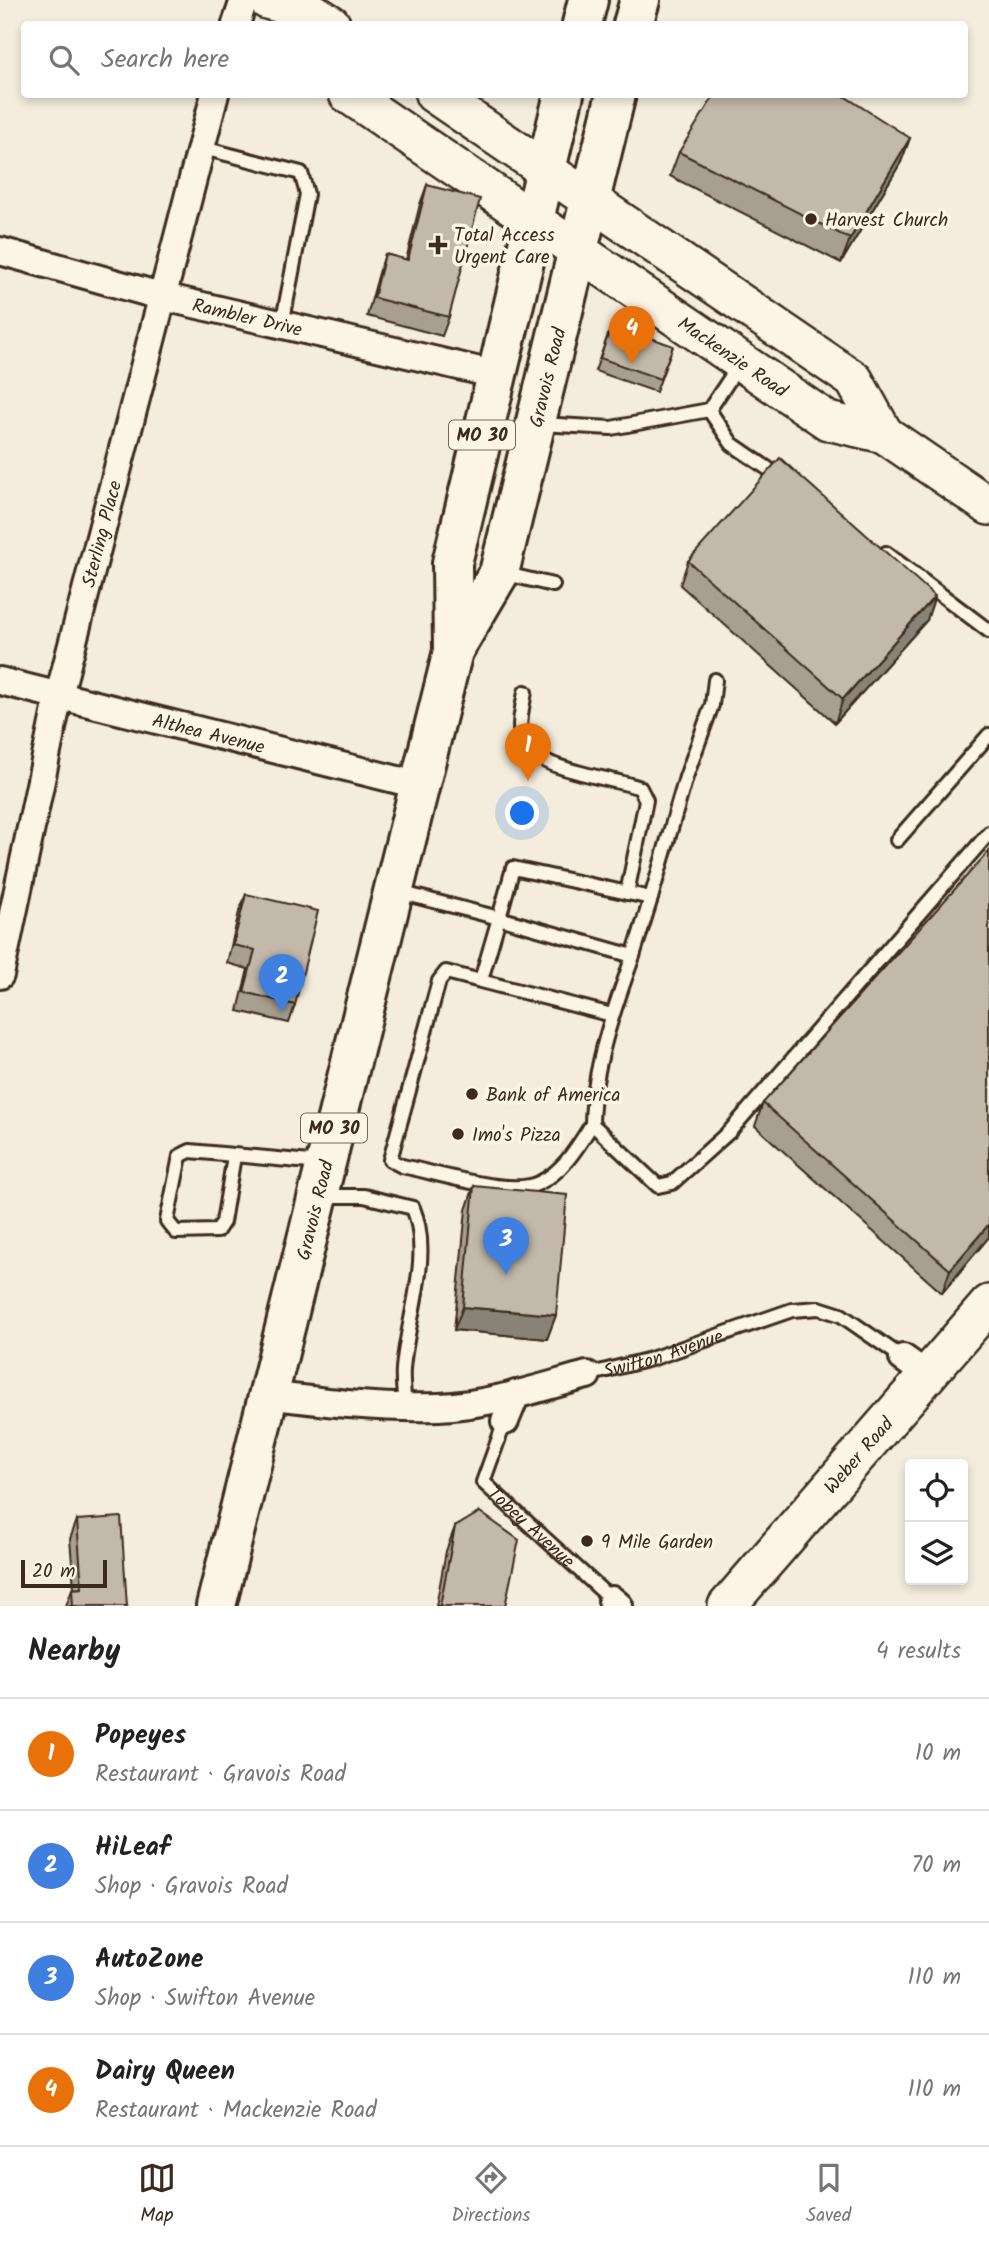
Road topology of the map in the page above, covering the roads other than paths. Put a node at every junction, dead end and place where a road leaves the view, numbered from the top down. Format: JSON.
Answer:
{"nodes":[{"id":1,"x":244,"y":0,"type":"edge"},
{"id":2,"x":250,"y":0,"type":"edge"},
{"id":3,"x":267,"y":0,"type":"edge"},
{"id":4,"x":588,"y":0,"type":"edge"},
{"id":5,"x":640,"y":0,"type":"edge"},
{"id":6,"x":237,"y":21,"type":"edge"},
{"id":7,"x":265,"y":21,"type":"edge"},
{"id":8,"x":326,"y":21,"type":"edge"},
{"id":9,"x":583,"y":21,"type":"edge"},
{"id":10,"x":635,"y":21,"type":"edge"},
{"id":11,"x":214,"y":98,"type":"edge"},
{"id":12,"x":354,"y":98,"type":"edge"},
{"id":13,"x":440,"y":98,"type":"edge"},
{"id":14,"x":563,"y":98,"type":"edge"},
{"id":15,"x":615,"y":98,"type":"edge"},
{"id":16,"x":199,"y":147,"type":"junction"},
{"id":17,"x":546,"y":170,"type":"junction"},
{"id":18,"x":590,"y":200,"type":"junction"},
{"id":19,"x":534,"y":221,"type":"junction"},
{"id":20,"x":0,"y":251,"type":"edge"},
{"id":21,"x":578,"y":251,"type":"junction"},
{"id":22,"x":164,"y":298,"type":"junction"},
{"id":23,"x":282,"y":325,"type":"junction"},
{"id":24,"x":741,"y":362,"type":"junction"},
{"id":25,"x":497,"y":375,"type":"junction"},
{"id":26,"x":709,"y":410,"type":"junction"},
{"id":27,"x":537,"y":424,"type":"junction"},
{"id":28,"x":884,"y":433,"type":"junction"},
{"id":29,"x":794,"y":487,"type":"edge"},
{"id":30,"x":989,"y":506,"type":"edge"},
{"id":31,"x":880,"y":549,"type":"edge"},
{"id":32,"x":499,"y":573,"type":"junction"},
{"id":33,"x":553,"y":585,"type":"dead end"},
{"id":34,"x":989,"y":631,"type":"edge"},
{"id":35,"x":453,"y":651,"type":"junction"},
{"id":36,"x":715,"y":680,"type":"dead end"},
{"id":37,"x":0,"y":681,"type":"edge"},
{"id":38,"x":525,"y":692,"type":"dead end"},
{"id":39,"x":59,"y":695,"type":"junction"},
{"id":40,"x":989,"y":735,"type":"edge"},
{"id":41,"x":418,"y":785,"type":"junction"},
{"id":42,"x":989,"y":833,"type":"edge"},
{"id":43,"x":897,"y":840,"type":"dead end"},
{"id":44,"x":395,"y":891,"type":"junction"},
{"id":45,"x":627,"y":893,"type":"junction"},
{"id":46,"x":651,"y":898,"type":"junction"},
{"id":47,"x":499,"y":918,"type":"junction"},
{"id":48,"x":633,"y":956,"type":"junction"},
{"id":49,"x":0,"y":975,"type":"edge"},
{"id":50,"x":481,"y":980,"type":"junction"},
{"id":51,"x":612,"y":1014,"type":"junction"},
{"id":52,"x":592,"y":1124,"type":"junction"},
{"id":53,"x":233,"y":1156,"type":"junction"},
{"id":54,"x":321,"y":1180,"type":"junction"},
{"id":55,"x":989,"y":1304,"type":"edge"},
{"id":56,"x":915,"y":1367,"type":"junction"},
{"id":57,"x":587,"y":1376,"type":"joint"},
{"id":58,"x":516,"y":1394,"type":"junction"},
{"id":59,"x":267,"y":1395,"type":"junction"},
{"id":60,"x":405,"y":1406,"type":"junction"},
{"id":61,"x":505,"y":1421,"type":"joint"},
{"id":62,"x":615,"y":1603,"type":"edge"},
{"id":63,"x":216,"y":1606,"type":"edge"},
{"id":64,"x":727,"y":1606,"type":"edge"}],
"edges":[{"from":1,"to":6,"type":"street"},
{"from":2,"to":7,"type":"main road"},
{"from":3,"to":8,"type":"main road"},
{"from":4,"to":9,"type":"main road"},
{"from":5,"to":10,"type":"main road"},
{"from":11,"to":16,"type":"street","name":"Sterling Place"},
{"from":12,"to":19,"type":"main road","name":"Mackenzie Road"},
{"from":13,"to":17,"type":"main road","name":"Mackenzie Road"},
{"from":14,"to":17,"type":"main road","name":"Gravois Road","number":"MO 30"},
{"from":15,"to":18,"type":"main road","name":"Gravois Road","number":"MO 30"},
{"from":16,"to":22,"type":"street","name":"Sterling Place"},
{"from":16,"to":23,"type":"lane"},
{"from":17,"to":18,"type":"main road","name":"Mackenzie Road"},
{"from":17,"to":19,"type":"main road","name":"Gravois Road","number":"MO 30"},
{"from":18,"to":21,"type":"main road","name":"Gravois Road","number":"MO 30"},
{"from":18,"to":28,"type":"main road","name":"Mackenzie Road"},
{"from":19,"to":21,"type":"main road","name":"Mackenzie Road"},
{"from":19,"to":25,"type":"main road","name":"Gravois Road","number":"MO 30"},
{"from":20,"to":22,"type":"street","name":"Rambler Drive"},
{"from":21,"to":24,"type":"main road","name":"Mackenzie Road"},
{"from":21,"to":27,"type":"main road","name":"Gravois Road","number":"MO 30"},
{"from":22,"to":23,"type":"street","name":"Rambler Drive"},
{"from":22,"to":39,"type":"street","name":"Sterling Place"},
{"from":23,"to":25,"type":"street","name":"Rambler Drive"},
{"from":24,"to":26,"type":"lane"},
{"from":24,"to":28,"type":"main road","name":"Mackenzie Road"},
{"from":25,"to":35,"type":"main road","name":"Gravois Road","number":"MO 30"},
{"from":26,"to":27,"type":"lane"},
{"from":26,"to":29,"type":"lane"},
{"from":27,"to":32,"type":"main road","name":"Gravois Road","number":"MO 30"},
{"from":28,"to":30,"type":"main road","name":"Mackenzie Road"},
{"from":31,"to":34,"type":"lane"},
{"from":32,"to":33,"type":"lane"},
{"from":32,"to":35,"type":"main road","name":"Gravois Road","number":"MO 30"},
{"from":35,"to":41,"type":"main road","name":"Gravois Road","number":"MO 30"},
{"from":36,"to":46,"type":"lane"},
{"from":37,"to":39,"type":"street","name":"Althea Avenue"},
{"from":38,"to":45,"type":"lane"},
{"from":39,"to":41,"type":"street","name":"Althea Avenue"},
{"from":39,"to":49,"type":"street","name":"Sterling Place"},
{"from":40,"to":43,"type":"lane"},
{"from":41,"to":44,"type":"main road","name":"Gravois Road","number":"MO 30"},
{"from":42,"to":52,"type":"lane"},
{"from":44,"to":47,"type":"lane"},
{"from":44,"to":54,"type":"main road","name":"Gravois Road","number":"MO 30"},
{"from":45,"to":46,"type":"lane"},
{"from":45,"to":47,"type":"lane"},
{"from":46,"to":48,"type":"lane"},
{"from":47,"to":48,"type":"lane"},
{"from":47,"to":50,"type":"lane"},
{"from":48,"to":51,"type":"lane"},
{"from":50,"to":51,"type":"lane"},
{"from":50,"to":52,"type":"lane"},
{"from":51,"to":52,"type":"lane"},
{"from":53,"to":53,"type":"lane"},
{"from":53,"to":54,"type":"lane"},
{"from":54,"to":59,"type":"main road","name":"Gravois Road","number":"MO 30"},
{"from":54,"to":60,"type":"lane"},
{"from":55,"to":56,"type":"main road","name":"Weber Road"},
{"from":56,"to":57,"type":"lane","name":"Swifton Avenue"},
{"from":56,"to":64,"type":"main road","name":"Weber Road"},
{"from":57,"to":58,"type":"street","name":"Swifton Avenue"},
{"from":58,"to":60,"type":"street","name":"Swifton Avenue"},
{"from":58,"to":61,"type":"street","name":"Tobey Avenue"},
{"from":59,"to":60,"type":"street","name":"Swifton Avenue"},
{"from":59,"to":63,"type":"main road","name":"Gravois Road","number":"MO 30"},
{"from":61,"to":62,"type":"lane","name":"Tobey Avenue"}]}
